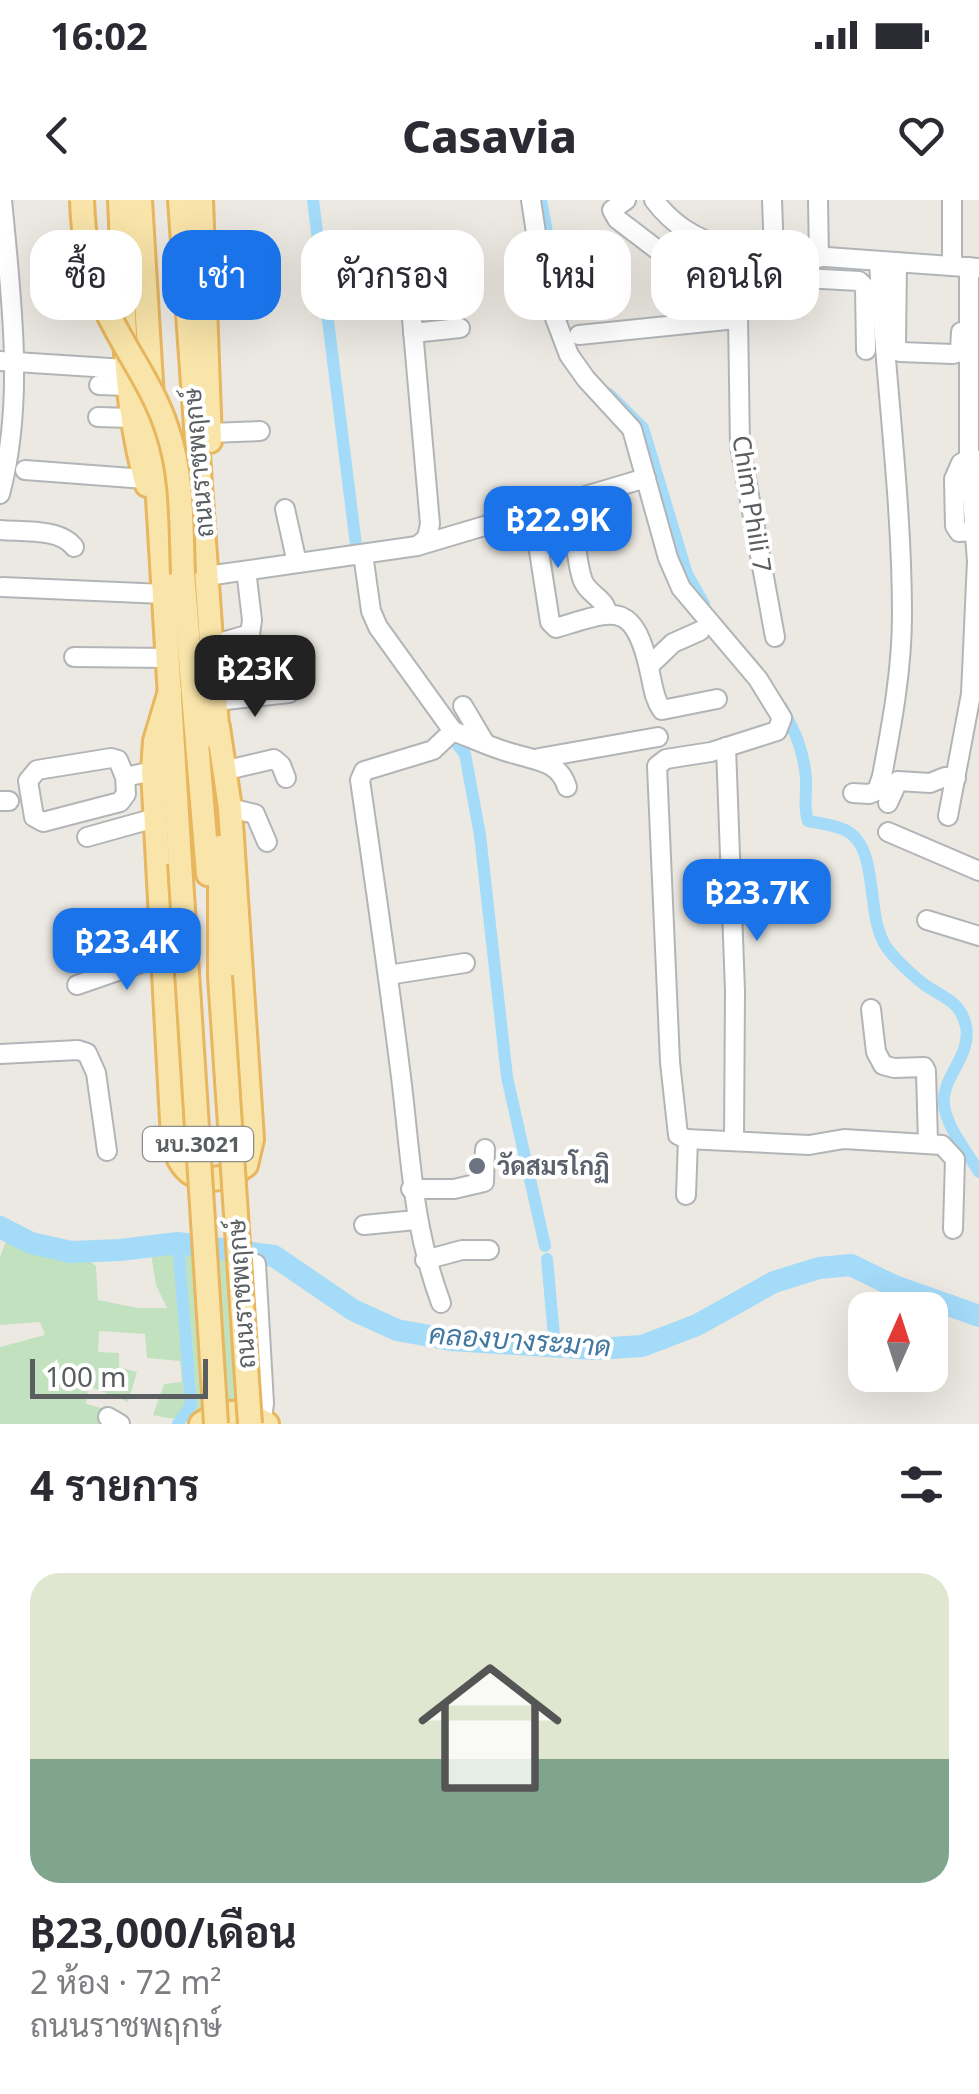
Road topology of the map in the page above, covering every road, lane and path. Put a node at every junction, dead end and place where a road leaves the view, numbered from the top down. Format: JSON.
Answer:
{"nodes":[{"id":1,"x":2,"y":200,"type":"edge"},
{"id":2,"x":10,"y":200,"type":"edge"},
{"id":3,"x":82,"y":200,"type":"edge"},
{"id":4,"x":120,"y":200,"type":"edge"},
{"id":5,"x":140,"y":200,"type":"edge"},
{"id":6,"x":180,"y":200,"type":"edge"},
{"id":7,"x":201,"y":200,"type":"edge"},
{"id":8,"x":531,"y":200,"type":"edge"},
{"id":9,"x":626,"y":200,"type":"edge"},
{"id":10,"x":654,"y":200,"type":"edge"},
{"id":11,"x":789,"y":200,"type":"edge"},
{"id":12,"x":818,"y":200,"type":"edge"},
{"id":13,"x":952,"y":200,"type":"edge"},
{"id":14,"x":772,"y":206,"type":"edge"},
{"id":15,"x":683,"y":230,"type":"edge"},
{"id":16,"x":819,"y":230,"type":"edge"},
{"id":17,"x":651,"y":244,"type":"edge"},
{"id":18,"x":819,"y":258,"type":"edge"},
{"id":19,"x":879,"y":261,"type":"junction"},
{"id":20,"x":965,"y":267,"type":"edge"},
{"id":21,"x":860,"y":281,"type":"junction"},
{"id":22,"x":413,"y":320,"type":"edge"},
{"id":23,"x":736,"y":320,"type":"joint"},
{"id":24,"x":460,"y":328,"type":"dead end"},
{"id":25,"x":414,"y":333,"type":"junction"},
{"id":26,"x":579,"y":335,"type":"dead end"},
{"id":27,"x":866,"y":350,"type":"dead end"},
{"id":28,"x":6,"y":361,"type":"edge"},
{"id":29,"x":746,"y":370,"type":"dead end"},
{"id":30,"x":126,"y":378,"type":"junction"},
{"id":31,"x":99,"y":385,"type":"dead end"},
{"id":32,"x":98,"y":417,"type":"dead end"},
{"id":33,"x":130,"y":418,"type":"junction"},
{"id":34,"x":260,"y":431,"type":"dead end"},
{"id":35,"x":210,"y":433,"type":"junction"},
{"id":36,"x":974,"y":459,"type":"edge"},
{"id":37,"x":26,"y":470,"type":"dead end"},
{"id":38,"x":646,"y":478,"type":"junction"},
{"id":39,"x":145,"y":479,"type":"junction"},
{"id":40,"x":1,"y":488,"type":"edge"},
{"id":41,"x":203,"y":504,"type":"junction"},
{"id":42,"x":564,"y":508,"type":"junction"},
{"id":43,"x":285,"y":509,"type":"dead end"},
{"id":44,"x":533,"y":512,"type":"junction"},
{"id":45,"x":600,"y":522,"type":"dead end"},
{"id":46,"x":0,"y":530,"type":"edge"},
{"id":47,"x":161,"y":532,"type":"junction"},
{"id":48,"x":74,"y":546,"type":"dead end"},
{"id":49,"x":417,"y":546,"type":"junction"},
{"id":50,"x":363,"y":554,"type":"junction"},
{"id":51,"x":297,"y":563,"type":"junction"},
{"id":52,"x":207,"y":576,"type":"junction"},
{"id":53,"x":247,"y":578,"type":"dead end"},
{"id":54,"x":2,"y":587,"type":"edge"},
{"id":55,"x":164,"y":594,"type":"junction"},
{"id":56,"x":607,"y":613,"type":"junction"},
{"id":57,"x":977,"y":622,"type":"edge"},
{"id":58,"x":700,"y":631,"type":"dead end"},
{"id":59,"x":250,"y":634,"type":"junction"},
{"id":60,"x":774,"y":637,"type":"dead end"},
{"id":61,"x":212,"y":645,"type":"junction"},
{"id":62,"x":74,"y":657,"type":"dead end"},
{"id":63,"x":168,"y":658,"type":"junction"},
{"id":64,"x":648,"y":666,"type":"junction"},
{"id":65,"x":257,"y":672,"type":"dead end"},
{"id":66,"x":170,"y":691,"type":"junction"},
{"id":67,"x":289,"y":693,"type":"dead end"},
{"id":68,"x":975,"y":695,"type":"edge"},
{"id":69,"x":717,"y":699,"type":"dead end"},
{"id":70,"x":216,"y":701,"type":"junction"},
{"id":71,"x":464,"y":706,"type":"dead end"},
{"id":72,"x":218,"y":726,"type":"junction"},
{"id":73,"x":453,"y":731,"type":"junction"},
{"id":74,"x":658,"y":738,"type":"dead end"},
{"id":75,"x":485,"y":743,"type":"junction"},
{"id":76,"x":726,"y":747,"type":"junction"},
{"id":77,"x":538,"y":758,"type":"junction"},
{"id":78,"x":227,"y":770,"type":"junction"},
{"id":79,"x":153,"y":771,"type":"junction"},
{"id":80,"x":125,"y":776,"type":"junction"},
{"id":81,"x":286,"y":778,"type":"dead end"},
{"id":82,"x":956,"y":778,"type":"junction"},
{"id":83,"x":567,"y":786,"type":"dead end"},
{"id":84,"x":853,"y":793,"type":"dead end"},
{"id":85,"x":888,"y":803,"type":"dead end"},
{"id":86,"x":230,"y":808,"type":"junction"},
{"id":87,"x":948,"y":816,"type":"dead end"},
{"id":88,"x":155,"y":818,"type":"junction"},
{"id":89,"x":888,"y":832,"type":"dead end"},
{"id":90,"x":86,"y":837,"type":"dead end"},
{"id":91,"x":267,"y":842,"type":"dead end"},
{"id":92,"x":979,"y":871,"type":"edge"},
{"id":93,"x":928,"y":920,"type":"dead end"},
{"id":94,"x":72,"y":928,"type":"dead end"},
{"id":95,"x":979,"y":936,"type":"edge"},
{"id":96,"x":161,"y":956,"type":"junction"},
{"id":97,"x":465,"y":963,"type":"dead end"},
{"id":98,"x":220,"y":967,"type":"junction"},
{"id":99,"x":124,"y":969,"type":"junction"},
{"id":100,"x":388,"y":975,"type":"junction"},
{"id":101,"x":77,"y":985,"type":"dead end"},
{"id":102,"x":871,"y":1010,"type":"dead end"},
{"id":103,"x":0,"y":1054,"type":"edge"},
{"id":104,"x":688,"y":1139,"type":"junction"},
{"id":105,"x":734,"y":1141,"type":"junction"},
{"id":106,"x":928,"y":1142,"type":"junction"},
{"id":107,"x":485,"y":1149,"type":"dead end"},
{"id":108,"x":107,"y":1151,"type":"dead end"},
{"id":109,"x":411,"y":1189,"type":"junction"},
{"id":110,"x":686,"y":1194,"type":"dead end"},
{"id":111,"x":416,"y":1220,"type":"junction"},
{"id":112,"x":364,"y":1226,"type":"dead end"},
{"id":113,"x":953,"y":1229,"type":"dead end"},
{"id":114,"x":490,"y":1250,"type":"dead end"},
{"id":115,"x":425,"y":1260,"type":"junction"},
{"id":116,"x":256,"y":1264,"type":"dead end"},
{"id":117,"x":441,"y":1303,"type":"dead end"},
{"id":118,"x":260,"y":1423,"type":"edge"},
{"id":119,"x":201,"y":1424,"type":"edge"},
{"id":120,"x":216,"y":1424,"type":"edge"}],
"edges":[{"from":1,"to":2,"type":"street"},
{"from":1,"to":28,"type":"street"},
{"from":3,"to":98,"type":"main road","bridge":true},
{"from":4,"to":30,"type":"main road"},
{"from":5,"to":47,"type":"main road","name":"ถนนราชพฤกษ์","number":"นบ.3021"},
{"from":6,"to":41,"type":"main road","name":"ถนนราชพฤกษ์","number":"นบ.3021"},
{"from":7,"to":35,"type":"main road"},
{"from":8,"to":38,"type":"street"},
{"from":9,"to":17,"type":"street"},
{"from":10,"to":15,"type":"street"},
{"from":11,"to":14,"type":"street"},
{"from":12,"to":16,"type":"street"},
{"from":13,"to":20,"type":"street"},
{"from":18,"to":19,"type":"street"},
{"from":19,"to":20,"type":"street"},
{"from":19,"to":20,"type":"street"},
{"from":19,"to":21,"type":"street"},
{"from":19,"to":84,"type":"street"},
{"from":20,"to":36,"type":"street"},
{"from":21,"to":27,"type":"street"},
{"from":21,"to":29,"type":"street"},
{"from":22,"to":25,"type":"street"},
{"from":23,"to":26,"type":"street"},
{"from":23,"to":60,"type":"street","name":"Chim Phili 7"},
{"from":24,"to":25,"type":"street"},
{"from":25,"to":49,"type":"street"},
{"from":28,"to":30,"type":"street"},
{"from":28,"to":40,"type":"street"},
{"from":30,"to":31,"type":"street"},
{"from":30,"to":33,"type":"main road"},
{"from":32,"to":33,"type":"street"},
{"from":33,"to":39,"type":"main road"},
{"from":34,"to":35,"type":"street"},
{"from":35,"to":41,"type":"main road"},
{"from":36,"to":57,"type":"street"},
{"from":37,"to":39,"type":"street"},
{"from":38,"to":42,"type":"street"},
{"from":38,"to":76,"type":"street"},
{"from":39,"to":47,"type":"main road"},
{"from":41,"to":52,"type":"main road","name":"ถนนราชพฤกษ์","number":"นบ.3021"},
{"from":42,"to":44,"type":"street"},
{"from":42,"to":45,"type":"street"},
{"from":42,"to":56,"type":"street"},
{"from":43,"to":51,"type":"street"},
{"from":44,"to":49,"type":"street"},
{"from":44,"to":56,"type":"street"},
{"from":46,"to":48,"type":"street"},
{"from":47,"to":55,"type":"main road","name":"ถนนราชพฤกษ์","number":"นบ.3021"},
{"from":49,"to":50,"type":"street"},
{"from":50,"to":51,"type":"street"},
{"from":50,"to":73,"type":"street"},
{"from":51,"to":52,"type":"street"},
{"from":52,"to":61,"type":"main road","name":"ถนนราชพฤกษ์","number":"นบ.3021"},
{"from":53,"to":59,"type":"street"},
{"from":54,"to":55,"type":"street"},
{"from":55,"to":63,"type":"main road","name":"ถนนราชพฤกษ์","number":"นบ.3021"},
{"from":56,"to":64,"type":"street"},
{"from":57,"to":68,"type":"street"},
{"from":58,"to":64,"type":"street"},
{"from":59,"to":61,"type":"street"},
{"from":59,"to":65,"type":"street"},
{"from":61,"to":70,"type":"main road","name":"ถนนราชพฤกษ์","number":"นบ.3021"},
{"from":62,"to":63,"type":"street"},
{"from":63,"to":66,"type":"main road","name":"ถนนราชพฤกษ์","number":"นบ.3021"},
{"from":64,"to":69,"type":"street"},
{"from":66,"to":79,"type":"main road","name":"ถนนราชพฤกษ์"},
{"from":66,"to":120,"type":"main road","name":"ถนนราชพฤกษ์","number":"นบ.3021","bridge":true},
{"from":67,"to":70,"type":"street"},
{"from":68,"to":82,"type":"street"},
{"from":70,"to":72,"type":"main road","name":"ถนนราชพฤกษ์","number":"นบ.3021"},
{"from":71,"to":75,"type":"street"},
{"from":72,"to":78,"type":"main road","name":"ถนนราชพฤกษ์"},
{"from":72,"to":98,"type":"main road","name":"ถนนราชพฤกษ์","number":"นบ.3021"},
{"from":73,"to":75,"type":"street"},
{"from":73,"to":100,"type":"street"},
{"from":74,"to":77,"type":"street"},
{"from":75,"to":77,"type":"street"},
{"from":76,"to":104,"type":"street"},
{"from":76,"to":105,"type":"street"},
{"from":77,"to":83,"type":"street"},
{"from":78,"to":81,"type":"street"},
{"from":78,"to":86,"type":"main road","name":"ถนนราชพฤกษ์"},
{"from":79,"to":80,"type":"street"},
{"from":79,"to":88,"type":"main road","name":"ถนนราชพฤกษ์"},
{"from":80,"to":80,"type":"street"},
{"from":82,"to":85,"type":"street"},
{"from":82,"to":87,"type":"street"},
{"from":86,"to":91,"type":"street"},
{"from":86,"to":96,"type":"main road","name":"ถนนราชพฤกษ์"},
{"from":88,"to":90,"type":"street"},
{"from":88,"to":96,"type":"main road","name":"ถนนราชพฤกษ์"},
{"from":89,"to":92,"type":"street"},
{"from":93,"to":95,"type":"street"},
{"from":94,"to":99,"type":"street"},
{"from":96,"to":99,"type":"street"},
{"from":97,"to":100,"type":"street"},
{"from":98,"to":118,"type":"main road","name":"ถนนราชพฤกษ์","number":"นบ.3021","bridge":true},
{"from":99,"to":101,"type":"street"},
{"from":100,"to":109,"type":"street"},
{"from":102,"to":106,"type":"street"},
{"from":103,"to":108,"type":"street"},
{"from":104,"to":105,"type":"street"},
{"from":104,"to":110,"type":"street"},
{"from":105,"to":106,"type":"street"},
{"from":106,"to":113,"type":"street"},
{"from":107,"to":109,"type":"street"},
{"from":109,"to":111,"type":"street"},
{"from":111,"to":112,"type":"street"},
{"from":111,"to":115,"type":"street"},
{"from":114,"to":115,"type":"street"},
{"from":115,"to":117,"type":"street"},
{"from":116,"to":118,"type":"street"},
{"from":118,"to":119,"type":"main road"}]}
